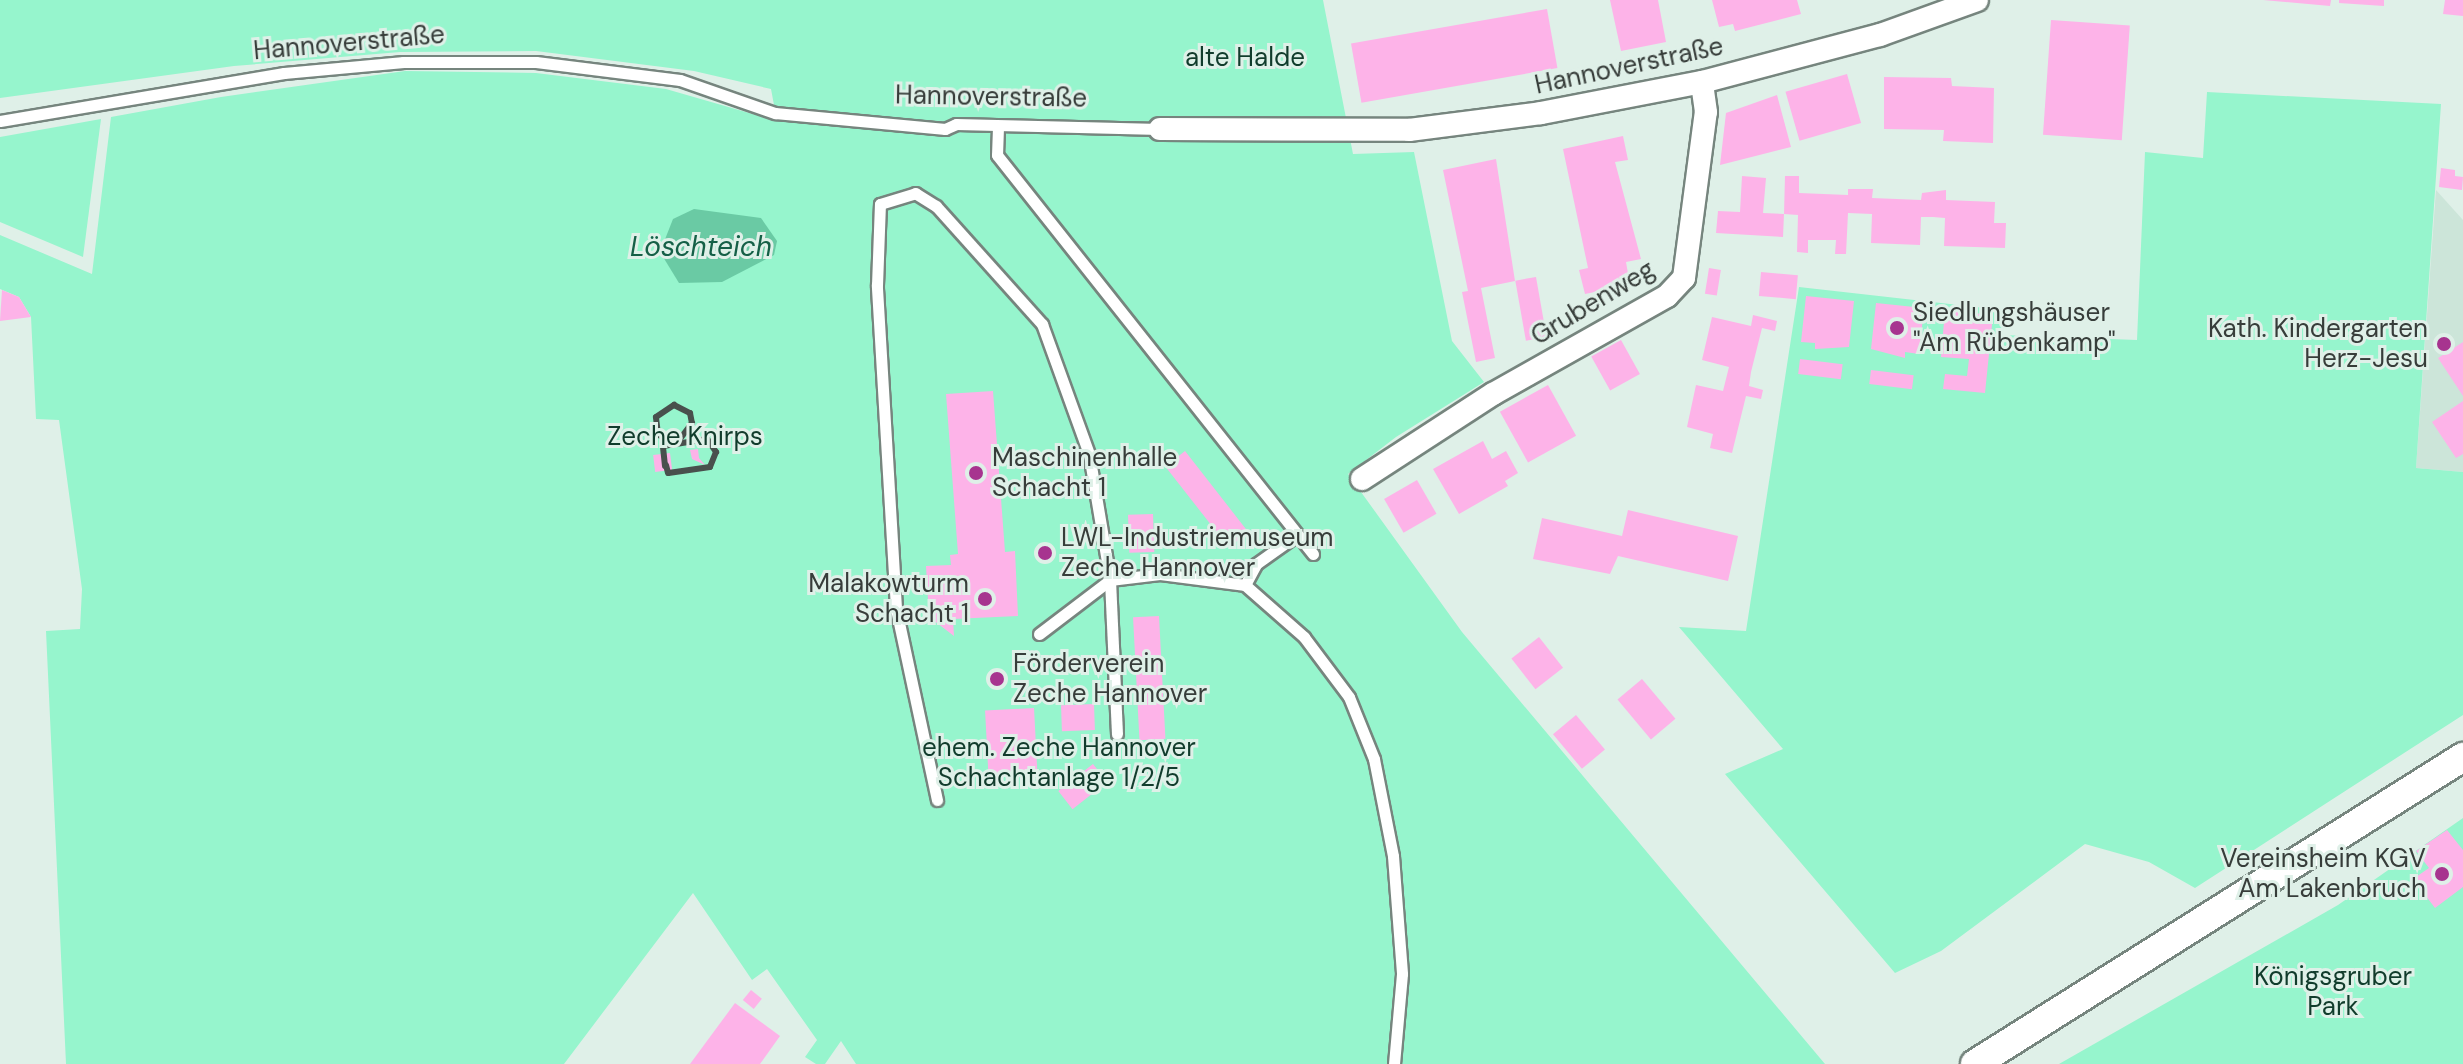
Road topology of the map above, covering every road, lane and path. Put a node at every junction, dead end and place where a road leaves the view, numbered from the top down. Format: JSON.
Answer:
{"nodes":[{"id":1,"x":1977,"y":0,"type":"edge"},
{"id":2,"x":1702,"y":82,"type":"junction"},
{"id":3,"x":0,"y":121,"type":"edge"},
{"id":4,"x":998,"y":127,"type":"junction"},
{"id":5,"x":1160,"y":129,"type":"joint"},
{"id":6,"x":1362,"y":479,"type":"dead end"},
{"id":7,"x":1297,"y":535,"type":"junction"},
{"id":8,"x":1313,"y":554,"type":"dead end"},
{"id":9,"x":1110,"y":580,"type":"junction"},
{"id":10,"x":1245,"y":585,"type":"junction"},
{"id":11,"x":1039,"y":634,"type":"dead end"},
{"id":12,"x":1117,"y":734,"type":"dead end"},
{"id":13,"x":2463,"y":757,"type":"edge"},
{"id":14,"x":937,"y":800,"type":"dead end"},
{"id":15,"x":1394,"y":1064,"type":"edge"},
{"id":16,"x":1975,"y":1064,"type":"edge"}],
"edges":[{"from":1,"to":2,"type":"street","name":"Hannoverstraße"},
{"from":2,"to":5,"type":"street","name":"Hannoverstraße"},
{"from":2,"to":6,"type":"street","name":"Grubenweg"},
{"from":3,"to":4,"type":"lane","name":"Hannoverstraße"},
{"from":4,"to":5,"type":"lane","name":"Hannoverstraße"},
{"from":4,"to":7,"type":"lane"},
{"from":7,"to":8,"type":"lane"},
{"from":7,"to":10,"type":"lane"},
{"from":9,"to":10,"type":"lane"},
{"from":9,"to":11,"type":"lane"},
{"from":9,"to":12,"type":"lane"},
{"from":9,"to":14,"type":"lane"},
{"from":10,"to":15,"type":"lane"},
{"from":13,"to":16,"type":"street"}]}
